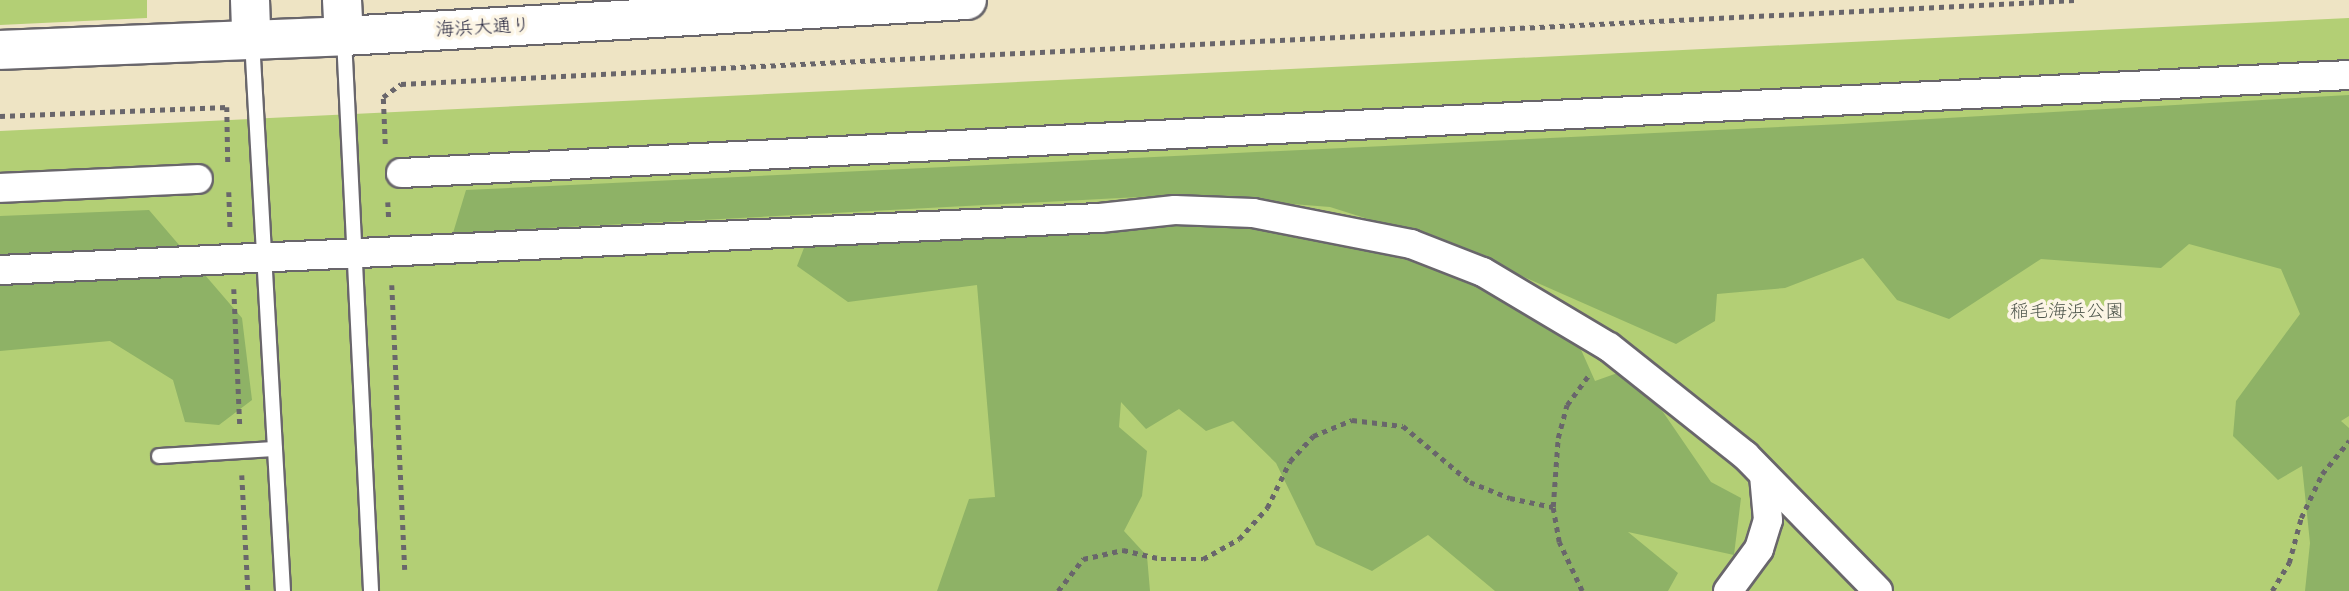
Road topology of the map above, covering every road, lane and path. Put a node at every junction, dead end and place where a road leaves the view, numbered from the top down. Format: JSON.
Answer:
{"nodes":[{"id":1,"x":250,"y":0,"type":"edge"},
{"id":2,"x":967,"y":0,"type":"edge"},
{"id":3,"x":2076,"y":0,"type":"edge"},
{"id":4,"x":343,"y":18,"type":"edge"},
{"id":5,"x":251,"y":38,"type":"junction"},
{"id":6,"x":0,"y":50,"type":"edge"},
{"id":7,"x":2349,"y":75,"type":"edge"},
{"id":8,"x":383,"y":97,"type":"dead end"},
{"id":9,"x":227,"y":107,"type":"dead end"},
{"id":10,"x":0,"y":116,"type":"edge"},
{"id":11,"x":401,"y":173,"type":"dead end"},
{"id":12,"x":198,"y":178,"type":"dead end"},
{"id":13,"x":0,"y":188,"type":"edge"},
{"id":14,"x":354,"y":253,"type":"junction"},
{"id":15,"x":264,"y":256,"type":"junction"},
{"id":16,"x":0,"y":270,"type":"edge"},
{"id":17,"x":391,"y":273,"type":"dead end"},
{"id":18,"x":234,"y":285,"type":"dead end"},
{"id":19,"x":1609,"y":346,"type":"junction"},
{"id":20,"x":240,"y":431,"type":"dead end"},
{"id":21,"x":2349,"y":441,"type":"edge"},
{"id":22,"x":275,"y":449,"type":"junction"},
{"id":23,"x":159,"y":456,"type":"dead end"},
{"id":24,"x":242,"y":474,"type":"dead end"},
{"id":25,"x":1764,"y":475,"type":"junction"},
{"id":26,"x":1553,"y":507,"type":"junction"},
{"id":27,"x":405,"y":570,"type":"dead end"},
{"id":28,"x":248,"y":591,"type":"edge"},
{"id":29,"x":283,"y":591,"type":"edge"},
{"id":30,"x":371,"y":591,"type":"edge"},
{"id":31,"x":1058,"y":591,"type":"edge"},
{"id":32,"x":1581,"y":591,"type":"edge"},
{"id":33,"x":1728,"y":591,"type":"edge"},
{"id":34,"x":1878,"y":591,"type":"edge"},
{"id":35,"x":2272,"y":591,"type":"edge"}],
"edges":[{"from":1,"to":5,"type":"street"},
{"from":2,"to":4,"type":"street","name":"海浜大通り"},
{"from":3,"to":8,"type":"path"},
{"from":4,"to":5,"type":"street","name":"海浜大通り"},
{"from":4,"to":14,"type":"lane"},
{"from":5,"to":6,"type":"street","name":"海浜大通り"},
{"from":5,"to":15,"type":"lane"},
{"from":7,"to":11,"type":"street"},
{"from":9,"to":10,"type":"path"},
{"from":12,"to":13,"type":"street"},
{"from":14,"to":15,"type":"street"},
{"from":14,"to":19,"type":"street"},
{"from":14,"to":30,"type":"lane"},
{"from":15,"to":16,"type":"street"},
{"from":15,"to":22,"type":"lane"},
{"from":17,"to":27,"type":"path"},
{"from":18,"to":20,"type":"path"},
{"from":19,"to":25,"type":"street"},
{"from":19,"to":26,"type":"path"},
{"from":21,"to":35,"type":"path"},
{"from":22,"to":23,"type":"lane"},
{"from":22,"to":29,"type":"lane"},
{"from":24,"to":28,"type":"path"},
{"from":25,"to":33,"type":"street"},
{"from":25,"to":34,"type":"street"},
{"from":26,"to":31,"type":"path"},
{"from":26,"to":32,"type":"path"}]}
